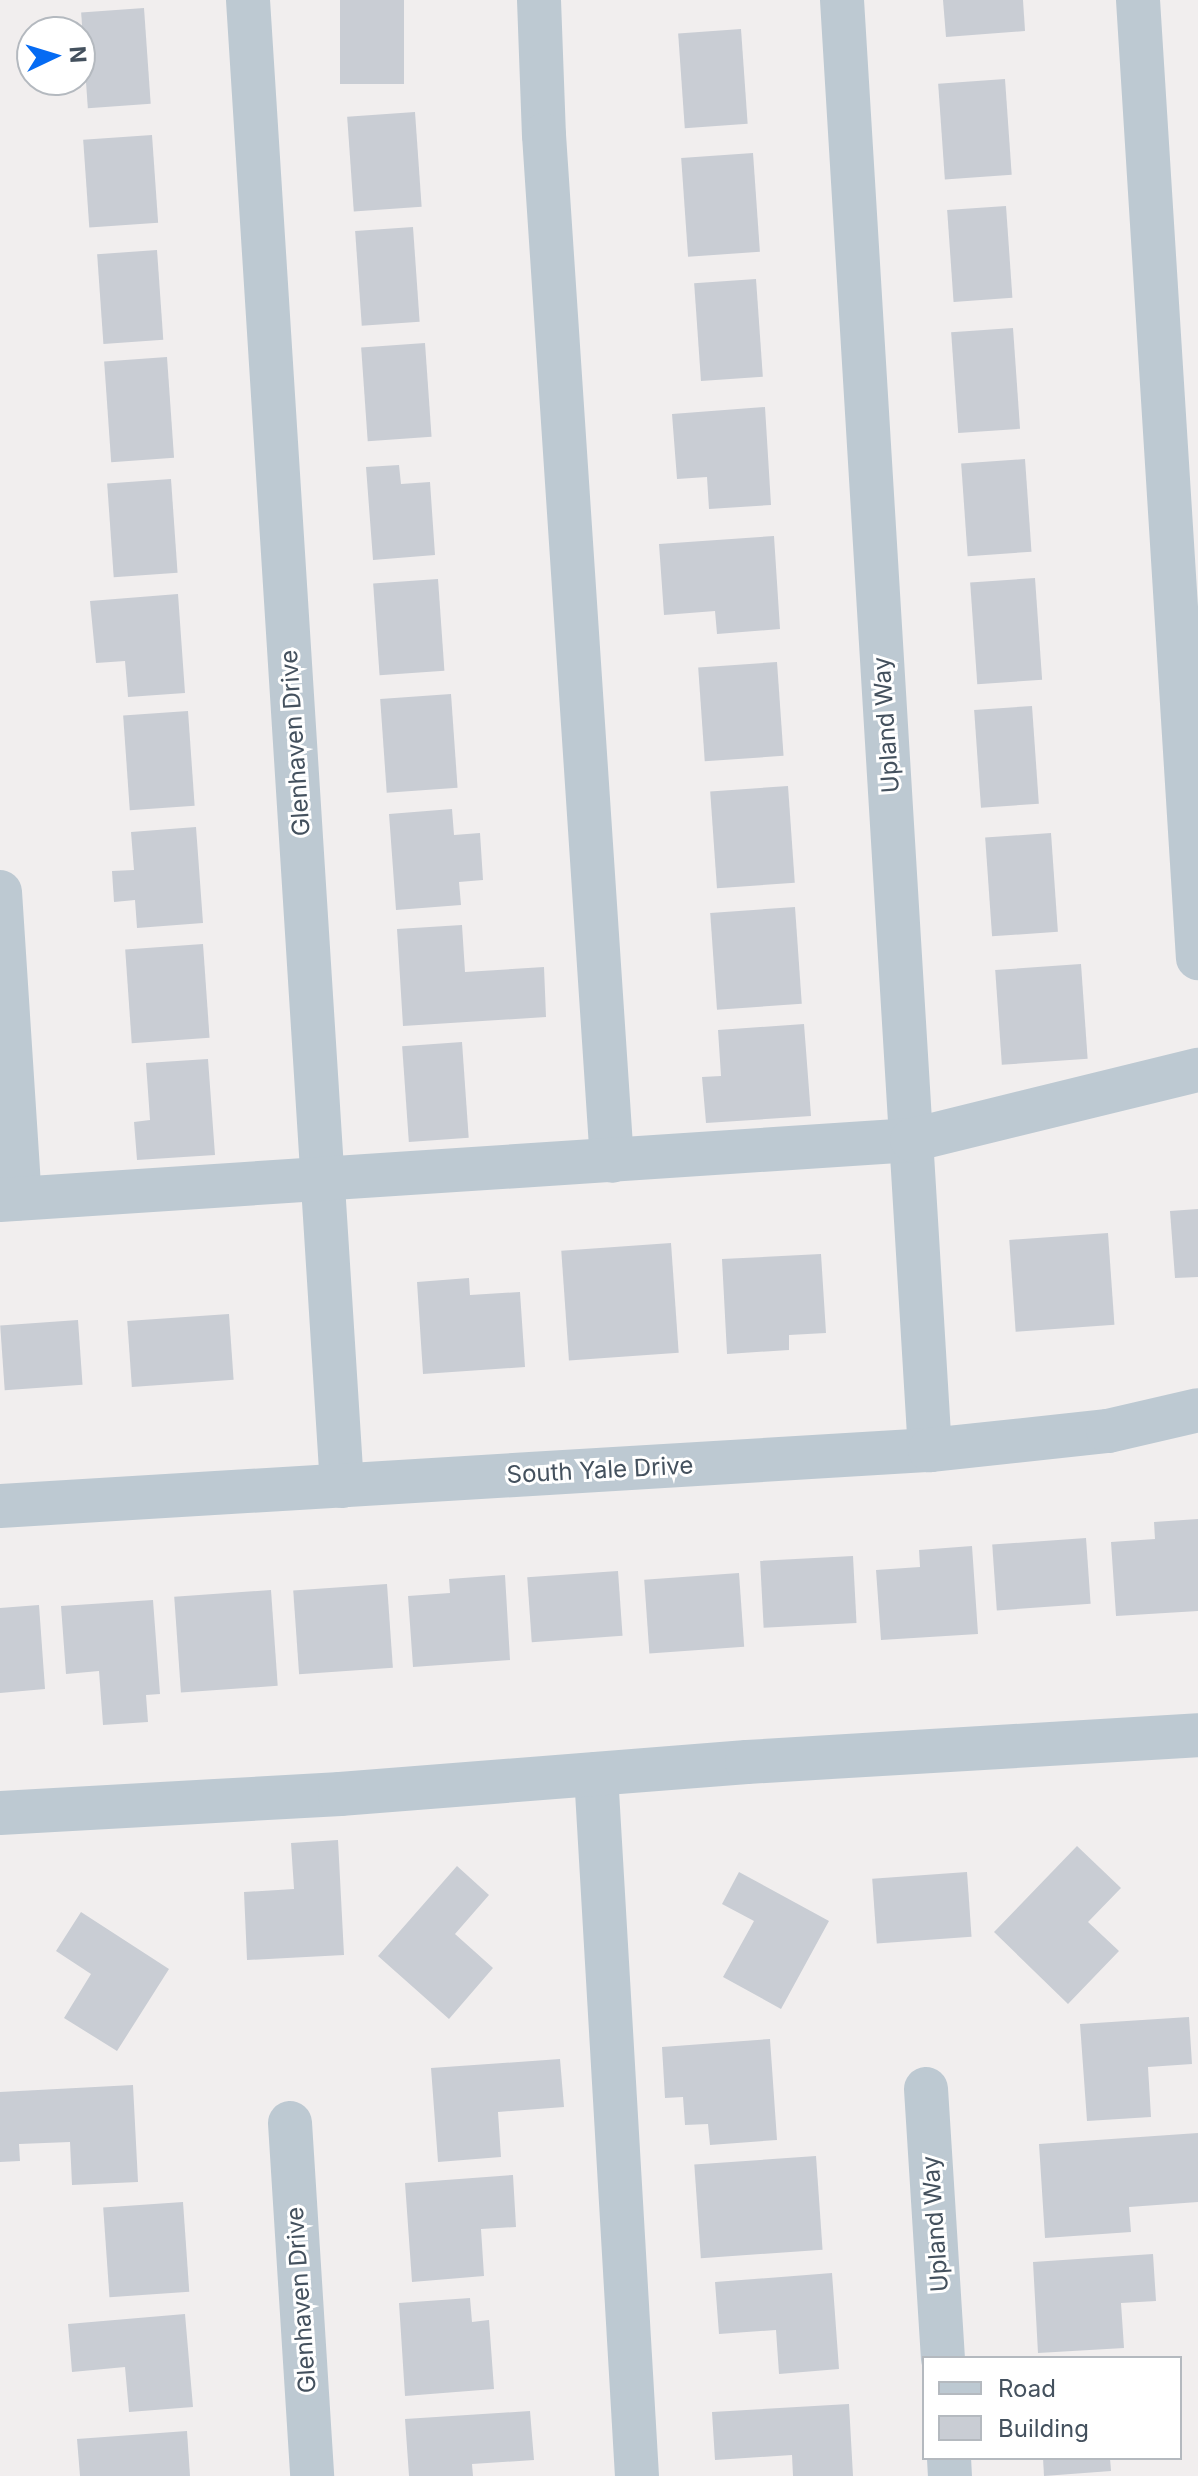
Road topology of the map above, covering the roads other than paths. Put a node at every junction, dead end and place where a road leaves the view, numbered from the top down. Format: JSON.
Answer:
{"nodes":[{"id":1,"x":248,"y":0,"type":"edge"},
{"id":2,"x":539,"y":0,"type":"edge"},
{"id":3,"x":842,"y":0,"type":"edge"},
{"id":4,"x":1138,"y":0,"type":"edge"},
{"id":5,"x":0,"y":892,"type":"edge"},
{"id":6,"x":1198,"y":958,"type":"edge"},
{"id":7,"x":1198,"y":1070,"type":"edge"},
{"id":8,"x":912,"y":1140,"type":"junction"},
{"id":9,"x":612,"y":1161,"type":"junction"},
{"id":10,"x":322,"y":1181,"type":"junction"},
{"id":11,"x":10,"y":1199,"type":"edge"},
{"id":12,"x":1198,"y":1410,"type":"edge"},
{"id":13,"x":930,"y":1450,"type":"junction"},
{"id":14,"x":342,"y":1486,"type":"junction"},
{"id":15,"x":0,"y":1506,"type":"edge"},
{"id":16,"x":1198,"y":1735,"type":"edge"},
{"id":17,"x":596,"y":1774,"type":"junction"},
{"id":18,"x":0,"y":1813,"type":"edge"},
{"id":19,"x":926,"y":2089,"type":"dead end"},
{"id":20,"x":290,"y":2123,"type":"dead end"},
{"id":21,"x":943,"y":2356,"type":"edge"},
{"id":22,"x":312,"y":2476,"type":"edge"},
{"id":23,"x":637,"y":2476,"type":"edge"}],
"edges":[{"from":1,"to":10,"type":"street","name":"Glenhaven Drive"},
{"from":2,"to":9,"type":"street"},
{"from":3,"to":8,"type":"street","name":"Upland Way"},
{"from":4,"to":6,"type":"street"},
{"from":5,"to":11,"type":"street"},
{"from":7,"to":8,"type":"street"},
{"from":8,"to":9,"type":"street"},
{"from":8,"to":13,"type":"street","name":"Upland Way"},
{"from":9,"to":10,"type":"street"},
{"from":10,"to":11,"type":"street"},
{"from":10,"to":14,"type":"street","name":"Glenhaven Drive"},
{"from":12,"to":13,"type":"street","name":"South Yale Drive"},
{"from":13,"to":14,"type":"street","name":"South Yale Drive"},
{"from":14,"to":15,"type":"street","name":"South Yale Drive"},
{"from":16,"to":17,"type":"street"},
{"from":17,"to":18,"type":"street"},
{"from":17,"to":23,"type":"street"},
{"from":19,"to":21,"type":"street","name":"Upland Way"},
{"from":20,"to":22,"type":"street","name":"Glenhaven Drive"}]}
